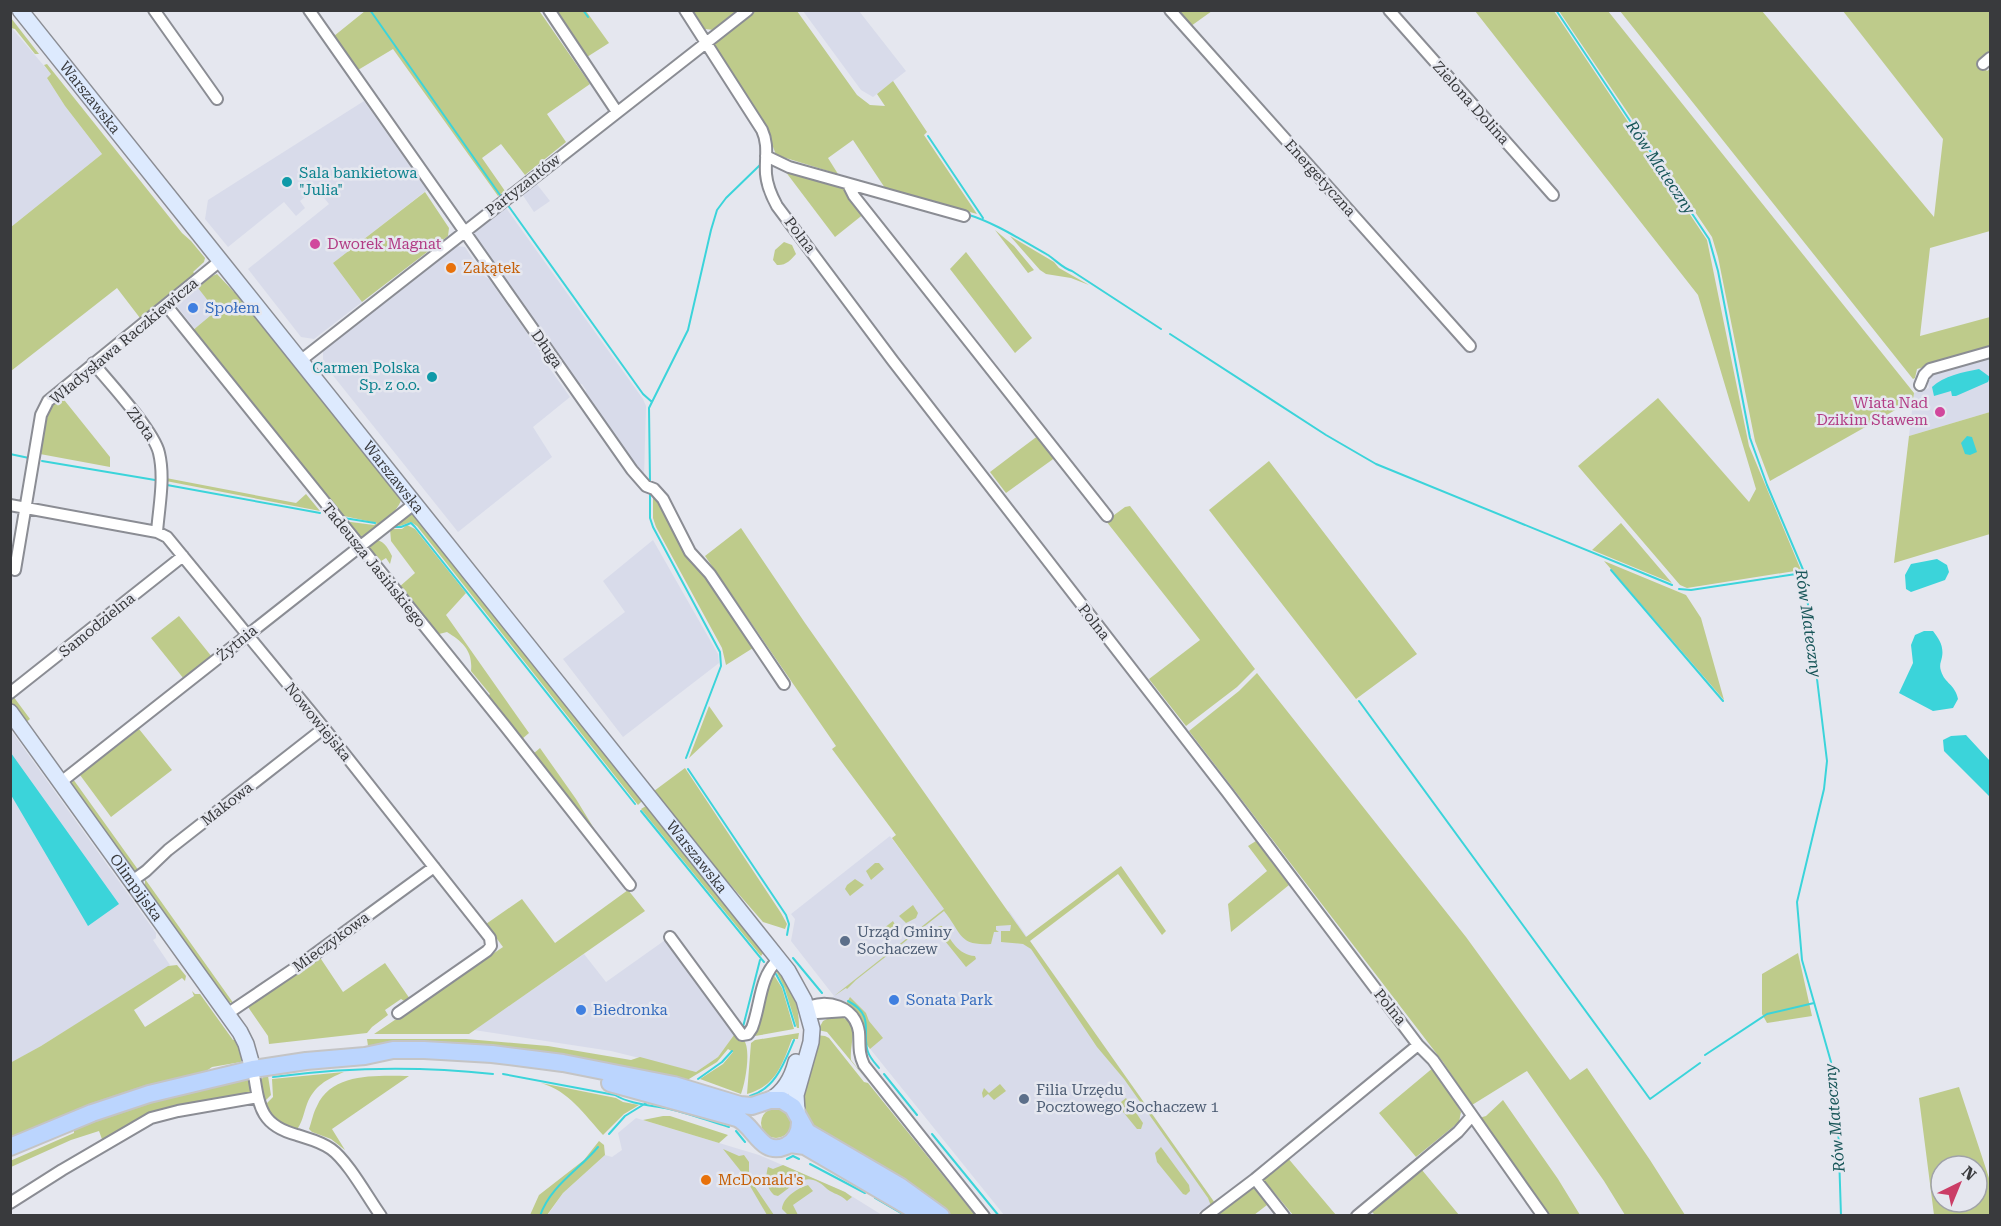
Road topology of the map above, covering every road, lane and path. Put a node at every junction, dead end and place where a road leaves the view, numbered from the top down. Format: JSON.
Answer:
{"nodes":[{"id":1,"x":20,"y":10,"type":"edge"},
{"id":2,"x":154,"y":10,"type":"edge"},
{"id":3,"x":309,"y":10,"type":"edge"},
{"id":4,"x":549,"y":10,"type":"edge"},
{"id":5,"x":685,"y":10,"type":"edge"},
{"id":6,"x":748,"y":10,"type":"edge"},
{"id":7,"x":1170,"y":10,"type":"edge"},
{"id":8,"x":1389,"y":10,"type":"edge"},
{"id":9,"x":706,"y":43,"type":"junction"},
{"id":10,"x":217,"y":99,"type":"dead end"},
{"id":11,"x":617,"y":112,"type":"junction"},
{"id":12,"x":766,"y":156,"type":"junction"},
{"id":13,"x":848,"y":184,"type":"junction"},
{"id":14,"x":1553,"y":195,"type":"dead end"},
{"id":15,"x":964,"y":216,"type":"dead end"},
{"id":16,"x":465,"y":230,"type":"junction"},
{"id":17,"x":220,"y":261,"type":"junction"},
{"id":18,"x":165,"y":305,"type":"junction"},
{"id":19,"x":1470,"y":346,"type":"dead end"},
{"id":20,"x":1990,"y":352,"type":"edge"},
{"id":21,"x":300,"y":360,"type":"junction"},
{"id":22,"x":93,"y":363,"type":"junction"},
{"id":23,"x":1920,"y":385,"type":"dead end"},
{"id":24,"x":414,"y":504,"type":"junction"},
{"id":25,"x":10,"y":506,"type":"edge"},
{"id":26,"x":26,"y":508,"type":"junction"},
{"id":27,"x":1107,"y":516,"type":"dead end"},
{"id":28,"x":157,"y":531,"type":"junction"},
{"id":29,"x":358,"y":546,"type":"junction"},
{"id":30,"x":183,"y":556,"type":"junction"},
{"id":31,"x":15,"y":570,"type":"dead end"},
{"id":32,"x":247,"y":635,"type":"junction"},
{"id":33,"x":784,"y":684,"type":"dead end"},
{"id":34,"x":10,"y":693,"type":"edge"},
{"id":35,"x":10,"y":712,"type":"edge"},
{"id":36,"x":324,"y":728,"type":"junction"},
{"id":37,"x":61,"y":782,"type":"junction"},
{"id":38,"x":434,"y":867,"type":"junction"},
{"id":39,"x":132,"y":881,"type":"junction"},
{"id":40,"x":630,"y":885,"type":"dead end"},
{"id":41,"x":670,"y":937,"type":"dead end"},
{"id":42,"x":779,"y":959,"type":"junction"},
{"id":43,"x":806,"y":1008,"type":"junction"},
{"id":44,"x":846,"y":1011,"type":"junction"},
{"id":45,"x":398,"y":1013,"type":"dead end"},
{"id":46,"x":825,"y":1013,"type":"junction"},
{"id":47,"x":227,"y":1014,"type":"junction"},
{"id":48,"x":812,"y":1029,"type":"junction"},
{"id":49,"x":1418,"y":1045,"type":"junction"},
{"id":50,"x":365,"y":1056,"type":"junction"},
{"id":51,"x":253,"y":1069,"type":"junction"},
{"id":52,"x":258,"y":1097,"type":"junction"},
{"id":53,"x":766,"y":1102,"type":"junction"},
{"id":54,"x":1472,"y":1116,"type":"junction"},
{"id":55,"x":799,"y":1117,"type":"junction"},
{"id":56,"x":754,"y":1133,"type":"junction"},
{"id":57,"x":790,"y":1144,"type":"junction"},
{"id":58,"x":10,"y":1147,"type":"edge"},
{"id":59,"x":1255,"y":1179,"type":"junction"},
{"id":60,"x":10,"y":1203,"type":"edge"},
{"id":61,"x":381,"y":1215,"type":"edge"},
{"id":62,"x":924,"y":1215,"type":"edge"},
{"id":63,"x":941,"y":1215,"type":"edge"},
{"id":64,"x":984,"y":1215,"type":"edge"},
{"id":65,"x":1206,"y":1215,"type":"edge"},
{"id":66,"x":1284,"y":1215,"type":"edge"},
{"id":67,"x":1357,"y":1215,"type":"edge"},
{"id":68,"x":1543,"y":1215,"type":"edge"}],
"edges":[{"from":1,"to":17,"type":"street","name":"Warszawska"},
{"from":2,"to":10,"type":"street"},
{"from":3,"to":16,"type":"street","name":"Długa"},
{"from":4,"to":11,"type":"street"},
{"from":5,"to":9,"type":"street","name":"Polna"},
{"from":6,"to":9,"type":"street","name":"Partyzantów"},
{"from":7,"to":19,"type":"street","name":"Energetyczna"},
{"from":8,"to":14,"type":"street","name":"Zielona Dolina"},
{"from":9,"to":11,"type":"street","name":"Partyzantów"},
{"from":9,"to":12,"type":"street","name":"Polna"},
{"from":11,"to":16,"type":"street","name":"Partyzantów"},
{"from":12,"to":13,"type":"street"},
{"from":12,"to":49,"type":"street","name":"Polna"},
{"from":13,"to":15,"type":"street"},
{"from":13,"to":27,"type":"street"},
{"from":16,"to":21,"type":"street","name":"Partyzantów"},
{"from":16,"to":33,"type":"street","name":"Długa"},
{"from":17,"to":18,"type":"street","name":"Władysława Raczkiewicza"},
{"from":17,"to":21,"type":"street","name":"Warszawska"},
{"from":18,"to":22,"type":"street","name":"Władysława Raczkiewicza"},
{"from":18,"to":29,"type":"street","name":"Tadeusza Jasińskiego"},
{"from":20,"to":23,"type":"street"},
{"from":21,"to":24,"type":"street","name":"Warszawska"},
{"from":22,"to":26,"type":"street","name":"Władysława Raczkiewicza"},
{"from":22,"to":28,"type":"street","name":"Złota"},
{"from":24,"to":29,"type":"street","name":"Żytnia"},
{"from":24,"to":42,"type":"street","name":"Warszawska"},
{"from":25,"to":26,"type":"street"},
{"from":26,"to":28,"type":"street"},
{"from":26,"to":31,"type":"street","name":"Władysława Raczkiewicza"},
{"from":28,"to":30,"type":"street","name":"Nowowiejska"},
{"from":29,"to":32,"type":"street","name":"Żytnia"},
{"from":29,"to":40,"type":"street","name":"Tadeusza Jasińskiego"},
{"from":30,"to":32,"type":"street","name":"Nowowiejska"},
{"from":30,"to":34,"type":"street","name":"Samodzielna"},
{"from":32,"to":36,"type":"street","name":"Nowowiejska"},
{"from":32,"to":37,"type":"street","name":"Żytnia"},
{"from":35,"to":37,"type":"street","name":"Olimpijska"},
{"from":36,"to":38,"type":"street","name":"Nowowiejska"},
{"from":36,"to":39,"type":"street","name":"Makowa"},
{"from":37,"to":39,"type":"street","name":"Olimpijska"},
{"from":38,"to":45,"type":"street","name":"Nowowiejska"},
{"from":38,"to":47,"type":"street","name":"Mieczykowa"},
{"from":39,"to":47,"type":"street","name":"Olimpijska"},
{"from":41,"to":42,"type":"street"},
{"from":42,"to":43,"type":"street","name":"Warszawska"},
{"from":43,"to":44,"type":"street"},
{"from":43,"to":46,"type":"street"},
{"from":43,"to":48,"type":"street","name":"Warszawska"},
{"from":43,"to":53,"type":"street"},
{"from":44,"to":46,"type":"street"},
{"from":44,"to":64,"type":"street"},
{"from":46,"to":48,"type":"street"},
{"from":47,"to":51,"type":"street","name":"Olimpijska"},
{"from":48,"to":55,"type":"street"},
{"from":49,"to":54,"type":"street","name":"Polna"},
{"from":49,"to":59,"type":"street"},
{"from":50,"to":51,"type":"main road"},
{"from":50,"to":53,"type":"main road"},
{"from":50,"to":56,"type":"main road"},
{"from":51,"to":52,"type":"street"},
{"from":51,"to":58,"type":"main road"},
{"from":52,"to":60,"type":"street"},
{"from":52,"to":61,"type":"street"},
{"from":53,"to":55,"type":"main road"},
{"from":53,"to":56,"type":"main road"},
{"from":54,"to":67,"type":"street"},
{"from":54,"to":68,"type":"street","name":"Polna"},
{"from":55,"to":57,"type":"main road"},
{"from":55,"to":63,"type":"main road"},
{"from":56,"to":57,"type":"main road"},
{"from":57,"to":62,"type":"main road"},
{"from":59,"to":65,"type":"street"},
{"from":59,"to":66,"type":"street"}]}
